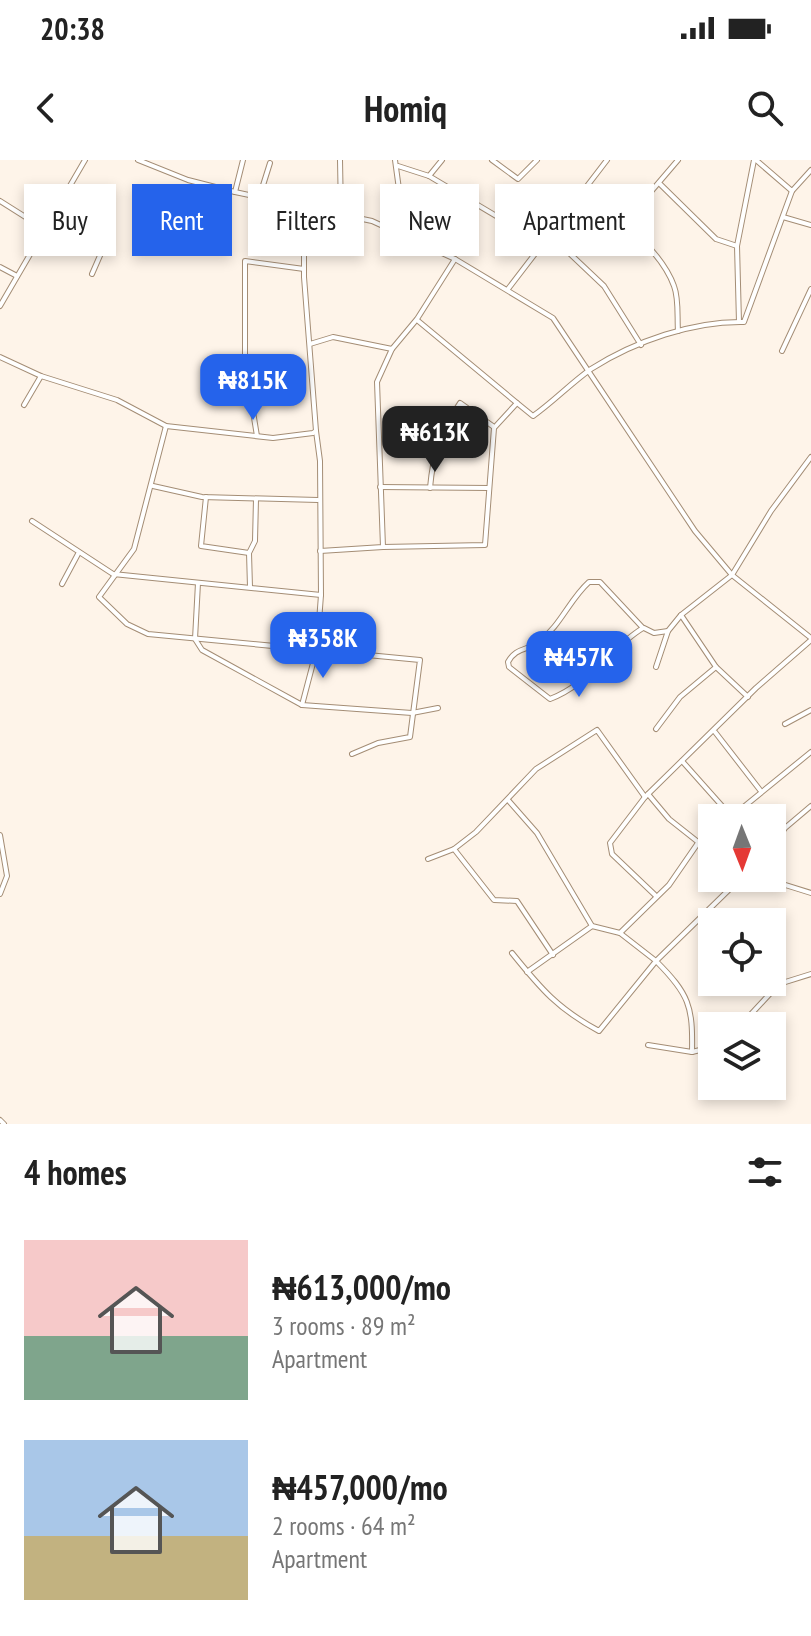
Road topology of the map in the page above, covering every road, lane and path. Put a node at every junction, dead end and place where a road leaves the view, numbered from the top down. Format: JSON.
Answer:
{"nodes":[{"id":1,"x":85,"y":160,"type":"edge"},
{"id":2,"x":138,"y":160,"type":"edge"},
{"id":3,"x":243,"y":160,"type":"edge"},
{"id":4,"x":340,"y":160,"type":"edge"},
{"id":5,"x":442,"y":160,"type":"edge"},
{"id":6,"x":492,"y":160,"type":"edge"},
{"id":7,"x":537,"y":160,"type":"edge"},
{"id":8,"x":607,"y":160,"type":"edge"},
{"id":9,"x":678,"y":160,"type":"edge"},
{"id":10,"x":755,"y":160,"type":"edge"},
{"id":11,"x":270,"y":163,"type":"dead end"},
{"id":12,"x":396,"y":163,"type":"edge"},
{"id":13,"x":811,"y":170,"type":"edge"},
{"id":14,"x":429,"y":176,"type":"junction"},
{"id":15,"x":659,"y":183,"type":"junction"},
{"id":16,"x":70,"y":184,"type":"edge"},
{"id":17,"x":263,"y":184,"type":"edge"},
{"id":18,"x":340,"y":184,"type":"edge"},
{"id":19,"x":399,"y":184,"type":"edge"},
{"id":20,"x":587,"y":184,"type":"edge"},
{"id":21,"x":654,"y":189,"type":"edge"},
{"id":22,"x":792,"y":191,"type":"junction"},
{"id":23,"x":235,"y":192,"type":"junction"},
{"id":24,"x":248,"y":195,"type":"edge"},
{"id":25,"x":0,"y":201,"type":"edge"},
{"id":26,"x":495,"y":215,"type":"edge"},
{"id":27,"x":24,"y":216,"type":"edge"},
{"id":28,"x":783,"y":217,"type":"junction"},
{"id":29,"x":811,"y":225,"type":"edge"},
{"id":30,"x":737,"y":246,"type":"junction"},
{"id":31,"x":30,"y":256,"type":"edge"},
{"id":32,"x":100,"y":256,"type":"edge"},
{"id":33,"x":304,"y":256,"type":"edge"},
{"id":34,"x":449,"y":256,"type":"edge"},
{"id":35,"x":531,"y":256,"type":"edge"},
{"id":36,"x":572,"y":256,"type":"edge"},
{"id":37,"x":652,"y":256,"type":"edge"},
{"id":38,"x":455,"y":259,"type":"junction"},
{"id":39,"x":0,"y":267,"type":"edge"},
{"id":40,"x":304,"y":269,"type":"junction"},
{"id":41,"x":92,"y":274,"type":"dead end"},
{"id":42,"x":17,"y":276,"type":"junction"},
{"id":43,"x":508,"y":289,"type":"junction"},
{"id":44,"x":811,"y":289,"type":"edge"},
{"id":45,"x":0,"y":306,"type":"edge"},
{"id":46,"x":417,"y":319,"type":"junction"},
{"id":47,"x":739,"y":322,"type":"junction"},
{"id":48,"x":678,"y":331,"type":"junction"},
{"id":49,"x":310,"y":344,"type":"junction"},
{"id":50,"x":641,"y":345,"type":"junction"},
{"id":51,"x":392,"y":349,"type":"junction"},
{"id":52,"x":782,"y":351,"type":"dead end"},
{"id":53,"x":0,"y":357,"type":"edge"},
{"id":54,"x":588,"y":371,"type":"junction"},
{"id":55,"x":41,"y":376,"type":"junction"},
{"id":56,"x":517,"y":403,"type":"junction"},
{"id":57,"x":24,"y":405,"type":"dead end"},
{"id":58,"x":166,"y":426,"type":"junction"},
{"id":59,"x":494,"y":428,"type":"junction"},
{"id":60,"x":316,"y":431,"type":"junction"},
{"id":61,"x":257,"y":436,"type":"junction"},
{"id":62,"x":811,"y":457,"type":"edge"},
{"id":63,"x":153,"y":486,"type":"junction"},
{"id":64,"x":380,"y":487,"type":"junction"},
{"id":65,"x":430,"y":488,"type":"junction"},
{"id":66,"x":489,"y":488,"type":"junction"},
{"id":67,"x":206,"y":497,"type":"junction"},
{"id":68,"x":256,"y":499,"type":"junction"},
{"id":69,"x":318,"y":500,"type":"junction"},
{"id":70,"x":32,"y":521,"type":"dead end"},
{"id":71,"x":383,"y":547,"type":"junction"},
{"id":72,"x":320,"y":551,"type":"junction"},
{"id":73,"x":249,"y":553,"type":"junction"},
{"id":74,"x":78,"y":554,"type":"junction"},
{"id":75,"x":113,"y":574,"type":"junction"},
{"id":76,"x":732,"y":575,"type":"junction"},
{"id":77,"x":198,"y":583,"type":"junction"},
{"id":78,"x":62,"y":584,"type":"dead end"},
{"id":79,"x":250,"y":588,"type":"junction"},
{"id":80,"x":321,"y":595,"type":"junction"},
{"id":81,"x":681,"y":615,"type":"junction"},
{"id":82,"x":643,"y":628,"type":"junction"},
{"id":83,"x":668,"y":631,"type":"junction"},
{"id":84,"x":195,"y":639,"type":"junction"},
{"id":85,"x":811,"y":639,"type":"edge"},
{"id":86,"x":537,"y":644,"type":"junction"},
{"id":87,"x":317,"y":648,"type":"junction"},
{"id":88,"x":656,"y":667,"type":"dead end"},
{"id":89,"x":716,"y":667,"type":"junction"},
{"id":90,"x":569,"y":670,"type":"dead end"},
{"id":91,"x":748,"y":697,"type":"junction"},
{"id":92,"x":302,"y":705,"type":"junction"},
{"id":93,"x":438,"y":708,"type":"dead end"},
{"id":94,"x":811,"y":710,"type":"edge"},
{"id":95,"x":412,"y":713,"type":"junction"},
{"id":96,"x":785,"y":724,"type":"dead end"},
{"id":97,"x":656,"y":729,"type":"dead end"},
{"id":98,"x":715,"y":732,"type":"junction"},
{"id":99,"x":811,"y":752,"type":"edge"},
{"id":100,"x":352,"y":754,"type":"dead end"},
{"id":101,"x":682,"y":761,"type":"junction"},
{"id":102,"x":760,"y":790,"type":"junction"},
{"id":103,"x":646,"y":796,"type":"junction"},
{"id":104,"x":508,"y":800,"type":"junction"},
{"id":105,"x":720,"y":804,"type":"edge"},
{"id":106,"x":745,"y":804,"type":"edge"},
{"id":107,"x":811,"y":806,"type":"edge"},
{"id":108,"x":786,"y":827,"type":"edge"},
{"id":109,"x":0,"y":835,"type":"edge"},
{"id":110,"x":698,"y":843,"type":"joint"},
{"id":111,"x":454,"y":849,"type":"junction"},
{"id":112,"x":428,"y":859,"type":"dead end"},
{"id":113,"x":786,"y":885,"type":"edge"},
{"id":114,"x":727,"y":892,"type":"edge"},
{"id":115,"x":811,"y":893,"type":"edge"},
{"id":116,"x":0,"y":894,"type":"edge"},
{"id":117,"x":655,"y":895,"type":"junction"},
{"id":118,"x":592,"y":926,"type":"junction"},
{"id":119,"x":620,"y":933,"type":"junction"},
{"id":120,"x":512,"y":953,"type":"dead end"},
{"id":121,"x":553,"y":955,"type":"junction"},
{"id":122,"x":656,"y":961,"type":"junction"},
{"id":123,"x":527,"y":972,"type":"junction"},
{"id":124,"x":811,"y":974,"type":"edge"},
{"id":125,"x":753,"y":1012,"type":"edge"},
{"id":126,"x":648,"y":1045,"type":"dead end"},
{"id":127,"x":698,"y":1050,"type":"edge"},
{"id":128,"x":692,"y":1052,"type":"junction"}],
"edges":[{"from":1,"to":16,"type":"street"},
{"from":2,"to":23,"type":"street"},
{"from":3,"to":23,"type":"street"},
{"from":4,"to":18,"type":"street"},
{"from":5,"to":14,"type":"street"},
{"from":6,"to":7,"type":"street"},
{"from":8,"to":20,"type":"street"},
{"from":9,"to":15,"type":"street"},
{"from":10,"to":22,"type":"street"},
{"from":10,"to":30,"type":"street"},
{"from":11,"to":17,"type":"street"},
{"from":12,"to":14,"type":"street"},
{"from":12,"to":19,"type":"street"},
{"from":13,"to":22,"type":"street"},
{"from":14,"to":26,"type":"street"},
{"from":15,"to":21,"type":"street"},
{"from":15,"to":30,"type":"street"},
{"from":22,"to":28,"type":"street"},
{"from":23,"to":24,"type":"street"},
{"from":25,"to":27,"type":"street"},
{"from":28,"to":29,"type":"street"},
{"from":28,"to":47,"type":"street"},
{"from":30,"to":47,"type":"street"},
{"from":31,"to":42,"type":"street"},
{"from":32,"to":41,"type":"street"},
{"from":33,"to":40,"type":"street"},
{"from":34,"to":38,"type":"street"},
{"from":35,"to":43,"type":"street"},
{"from":36,"to":50,"type":"street"},
{"from":37,"to":48,"type":"street"},
{"from":38,"to":43,"type":"street"},
{"from":38,"to":46,"type":"street"},
{"from":39,"to":42,"type":"street"},
{"from":40,"to":49,"type":"street"},
{"from":40,"to":61,"type":"street"},
{"from":42,"to":45,"type":"street"},
{"from":43,"to":54,"type":"street"},
{"from":44,"to":52,"type":"street"},
{"from":46,"to":51,"type":"street"},
{"from":46,"to":56,"type":"street"},
{"from":47,"to":48,"type":"street"},
{"from":48,"to":50,"type":"street"},
{"from":49,"to":51,"type":"street"},
{"from":49,"to":60,"type":"street"},
{"from":50,"to":54,"type":"street"},
{"from":51,"to":64,"type":"street"},
{"from":53,"to":55,"type":"street"},
{"from":54,"to":56,"type":"street"},
{"from":54,"to":76,"type":"street"},
{"from":55,"to":57,"type":"street"},
{"from":55,"to":58,"type":"street"},
{"from":56,"to":59,"type":"street"},
{"from":58,"to":61,"type":"street"},
{"from":58,"to":63,"type":"street"},
{"from":59,"to":65,"type":"street"},
{"from":59,"to":66,"type":"street"},
{"from":60,"to":61,"type":"street"},
{"from":60,"to":69,"type":"street"},
{"from":62,"to":76,"type":"street"},
{"from":63,"to":67,"type":"street"},
{"from":63,"to":75,"type":"street"},
{"from":64,"to":65,"type":"street"},
{"from":64,"to":71,"type":"street"},
{"from":65,"to":66,"type":"street"},
{"from":66,"to":71,"type":"street"},
{"from":67,"to":68,"type":"street"},
{"from":67,"to":73,"type":"street"},
{"from":68,"to":69,"type":"street"},
{"from":68,"to":73,"type":"street"},
{"from":69,"to":72,"type":"street"},
{"from":70,"to":74,"type":"street"},
{"from":71,"to":72,"type":"street"},
{"from":72,"to":80,"type":"street"},
{"from":73,"to":79,"type":"street"},
{"from":74,"to":75,"type":"street"},
{"from":74,"to":78,"type":"street"},
{"from":75,"to":77,"type":"street"},
{"from":75,"to":84,"type":"street"},
{"from":76,"to":81,"type":"street"},
{"from":76,"to":85,"type":"street"},
{"from":77,"to":79,"type":"street"},
{"from":77,"to":84,"type":"street"},
{"from":79,"to":80,"type":"street"},
{"from":80,"to":87,"type":"street"},
{"from":81,"to":83,"type":"street"},
{"from":81,"to":89,"type":"street"},
{"from":82,"to":83,"type":"street"},
{"from":82,"to":86,"type":"street"},
{"from":82,"to":86,"type":"street"},
{"from":83,"to":88,"type":"street"},
{"from":84,"to":87,"type":"street"},
{"from":84,"to":92,"type":"street"},
{"from":85,"to":91,"type":"street"},
{"from":86,"to":90,"type":"street"},
{"from":87,"to":92,"type":"street"},
{"from":87,"to":95,"type":"street"},
{"from":89,"to":91,"type":"street"},
{"from":89,"to":97,"type":"street"},
{"from":91,"to":98,"type":"street"},
{"from":92,"to":95,"type":"street"},
{"from":93,"to":95,"type":"street"},
{"from":94,"to":96,"type":"street"},
{"from":95,"to":100,"type":"street"},
{"from":98,"to":101,"type":"street"},
{"from":98,"to":102,"type":"street"},
{"from":99,"to":102,"type":"street"},
{"from":101,"to":103,"type":"street"},
{"from":101,"to":105,"type":"street"},
{"from":102,"to":106,"type":"street"},
{"from":103,"to":104,"type":"street"},
{"from":103,"to":110,"type":"street"},
{"from":103,"to":117,"type":"street"},
{"from":104,"to":111,"type":"street"},
{"from":104,"to":118,"type":"street"},
{"from":107,"to":108,"type":"street"},
{"from":109,"to":116,"type":"street"},
{"from":110,"to":117,"type":"street"},
{"from":111,"to":112,"type":"street"},
{"from":111,"to":121,"type":"street"},
{"from":113,"to":115,"type":"street"},
{"from":114,"to":122,"type":"street"},
{"from":117,"to":119,"type":"street"},
{"from":118,"to":119,"type":"street"},
{"from":118,"to":121,"type":"street"},
{"from":119,"to":122,"type":"street"},
{"from":120,"to":123,"type":"street"},
{"from":121,"to":123,"type":"street"},
{"from":122,"to":123,"type":"street"},
{"from":122,"to":128,"type":"street"},
{"from":124,"to":125,"type":"street"},
{"from":126,"to":128,"type":"street"},
{"from":127,"to":128,"type":"street"}]}
